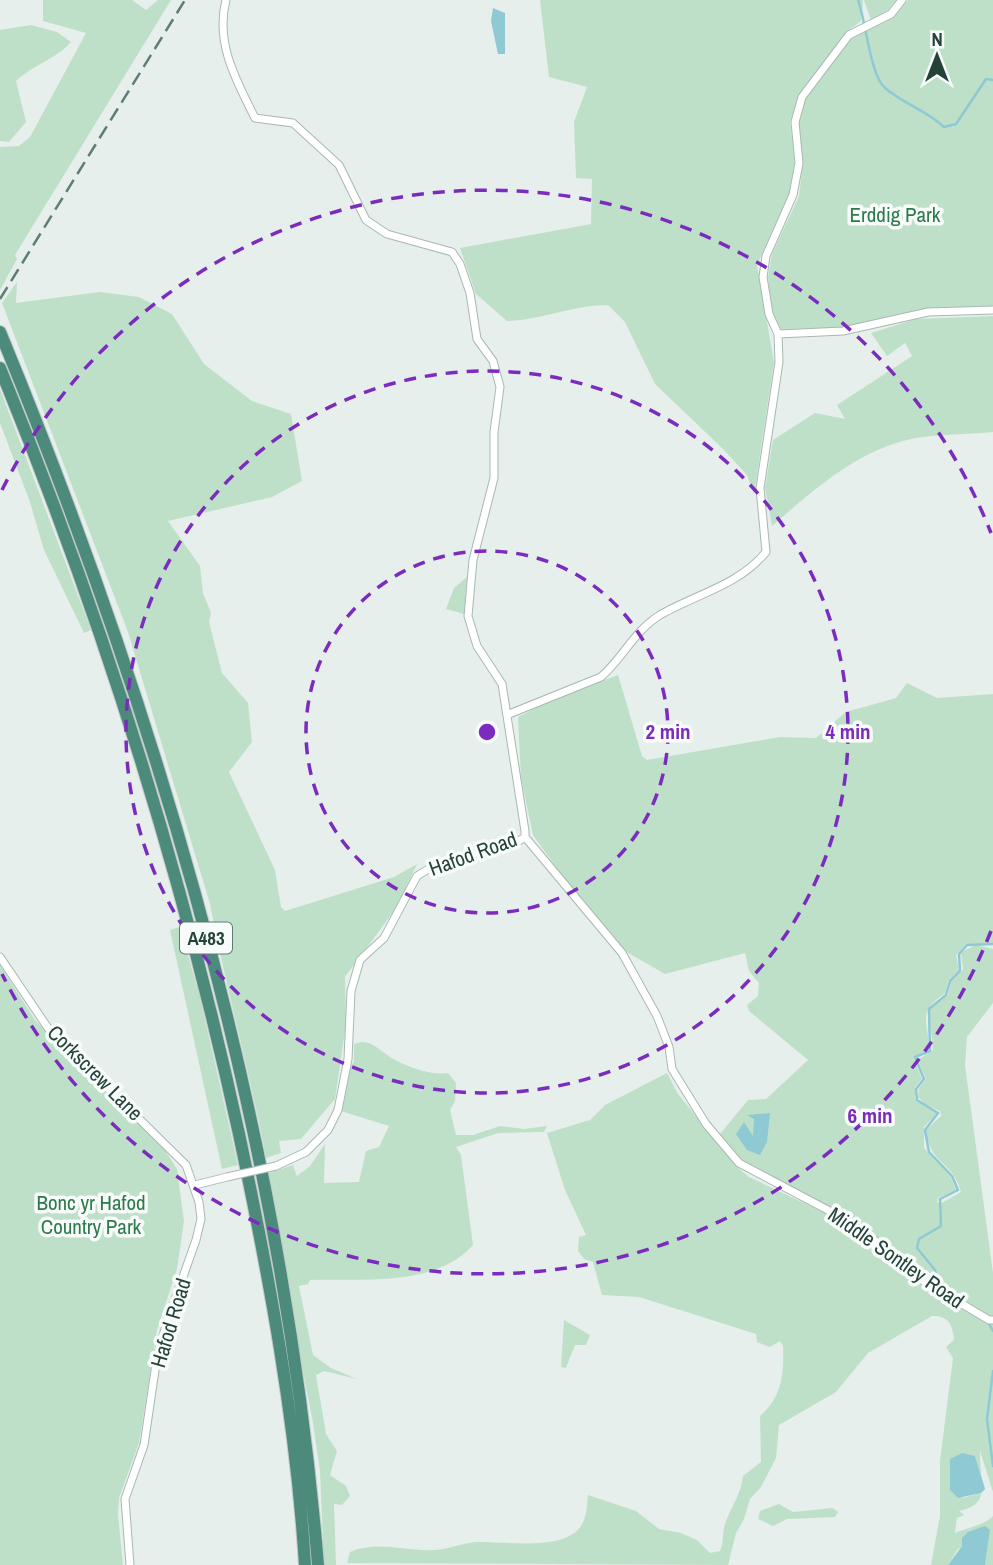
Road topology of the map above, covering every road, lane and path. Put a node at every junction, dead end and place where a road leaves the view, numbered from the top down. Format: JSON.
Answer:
{"nodes":[{"id":1,"x":226,"y":0,"type":"edge"},
{"id":2,"x":902,"y":0,"type":"edge"},
{"id":3,"x":993,"y":310,"type":"edge"},
{"id":4,"x":1,"y":333,"type":"edge"},
{"id":5,"x":778,"y":334,"type":"junction"},
{"id":6,"x":0,"y":368,"type":"edge"},
{"id":7,"x":509,"y":714,"type":"junction"},
{"id":8,"x":525,"y":837,"type":"junction"},
{"id":9,"x":0,"y":957,"type":"edge"},
{"id":10,"x":195,"y":1185,"type":"junction"},
{"id":11,"x":991,"y":1320,"type":"edge"},
{"id":12,"x":130,"y":1565,"type":"edge"},
{"id":13,"x":305,"y":1565,"type":"edge"},
{"id":14,"x":318,"y":1565,"type":"edge"}],
"edges":[{"from":1,"to":7,"type":"street","name":"Hafod Road"},
{"from":2,"to":5,"type":"street"},
{"from":3,"to":5,"type":"street"},
{"from":4,"to":14,"type":"highway","number":"A483"},
{"from":5,"to":7,"type":"street"},
{"from":6,"to":13,"type":"highway","number":"A483"},
{"from":7,"to":8,"type":"street","name":"Hafod Road"},
{"from":8,"to":10,"type":"street","name":"Hafod Road","bridge":true},
{"from":8,"to":11,"type":"street","name":"Middle Sontley Road"},
{"from":9,"to":10,"type":"street","name":"Corkscrew Lane"},
{"from":10,"to":12,"type":"street","name":"Hafod Road"}]}
